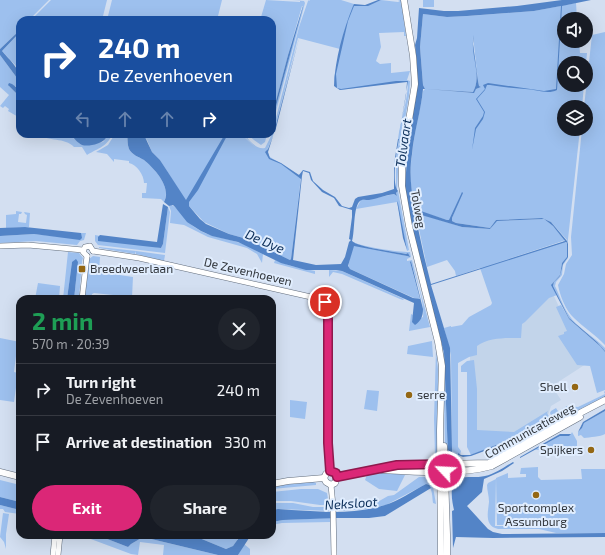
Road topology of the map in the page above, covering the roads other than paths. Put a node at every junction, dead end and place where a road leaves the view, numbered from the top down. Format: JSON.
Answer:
{"nodes":[{"id":1,"x":404,"y":0,"type":"edge"},
{"id":2,"x":0,"y":246,"type":"edge"},
{"id":3,"x":83,"y":250,"type":"junction"},
{"id":4,"x":93,"y":251,"type":"junction"},
{"id":5,"x":87,"y":256,"type":"junction"},
{"id":6,"x":82,"y":295,"type":"edge"},
{"id":7,"x":605,"y":400,"type":"edge"},
{"id":8,"x":605,"y":403,"type":"edge"},
{"id":9,"x":442,"y":468,"type":"junction"},
{"id":10,"x":330,"y":471,"type":"junction"},
{"id":11,"x":0,"y":472,"type":"edge"},
{"id":12,"x":16,"y":476,"type":"edge"},
{"id":13,"x":337,"y":477,"type":"junction"},
{"id":14,"x":324,"y":478,"type":"junction"},
{"id":15,"x":276,"y":483,"type":"edge"},
{"id":16,"x":331,"y":485,"type":"junction"},
{"id":17,"x":55,"y":539,"type":"edge"},
{"id":18,"x":60,"y":539,"type":"edge"},
{"id":19,"x":53,"y":555,"type":"edge"},
{"id":20,"x":58,"y":555,"type":"edge"},
{"id":21,"x":334,"y":555,"type":"edge"},
{"id":22,"x":441,"y":555,"type":"edge"},
{"id":23,"x":446,"y":555,"type":"edge"}],
"edges":[{"from":1,"to":9,"type":"main road","name":"Tolweg"},
{"from":2,"to":3,"type":"street"},
{"from":3,"to":4,"type":"street"},
{"from":3,"to":5,"type":"street"},
{"from":4,"to":5,"type":"street"},
{"from":4,"to":10,"type":"street","name":"De Zevenhoeven"},
{"from":5,"to":6,"type":"street"},
{"from":7,"to":9,"type":"main road","name":"Communicatieweg"},
{"from":8,"to":9,"type":"main road","name":"Communicatieweg"},
{"from":9,"to":13,"type":"main road"},
{"from":9,"to":22,"type":"main road","name":"Tolweg"},
{"from":9,"to":23,"type":"main road","name":"Tolweg"},
{"from":10,"to":13,"type":"main road"},
{"from":10,"to":14,"type":"main road"},
{"from":11,"to":12,"type":"main road"},
{"from":13,"to":16,"type":"main road"},
{"from":14,"to":15,"type":"main road"},
{"from":14,"to":16,"type":"main road"},
{"from":16,"to":21,"type":"street"},
{"from":17,"to":19,"type":"street"},
{"from":18,"to":20,"type":"street"}]}
